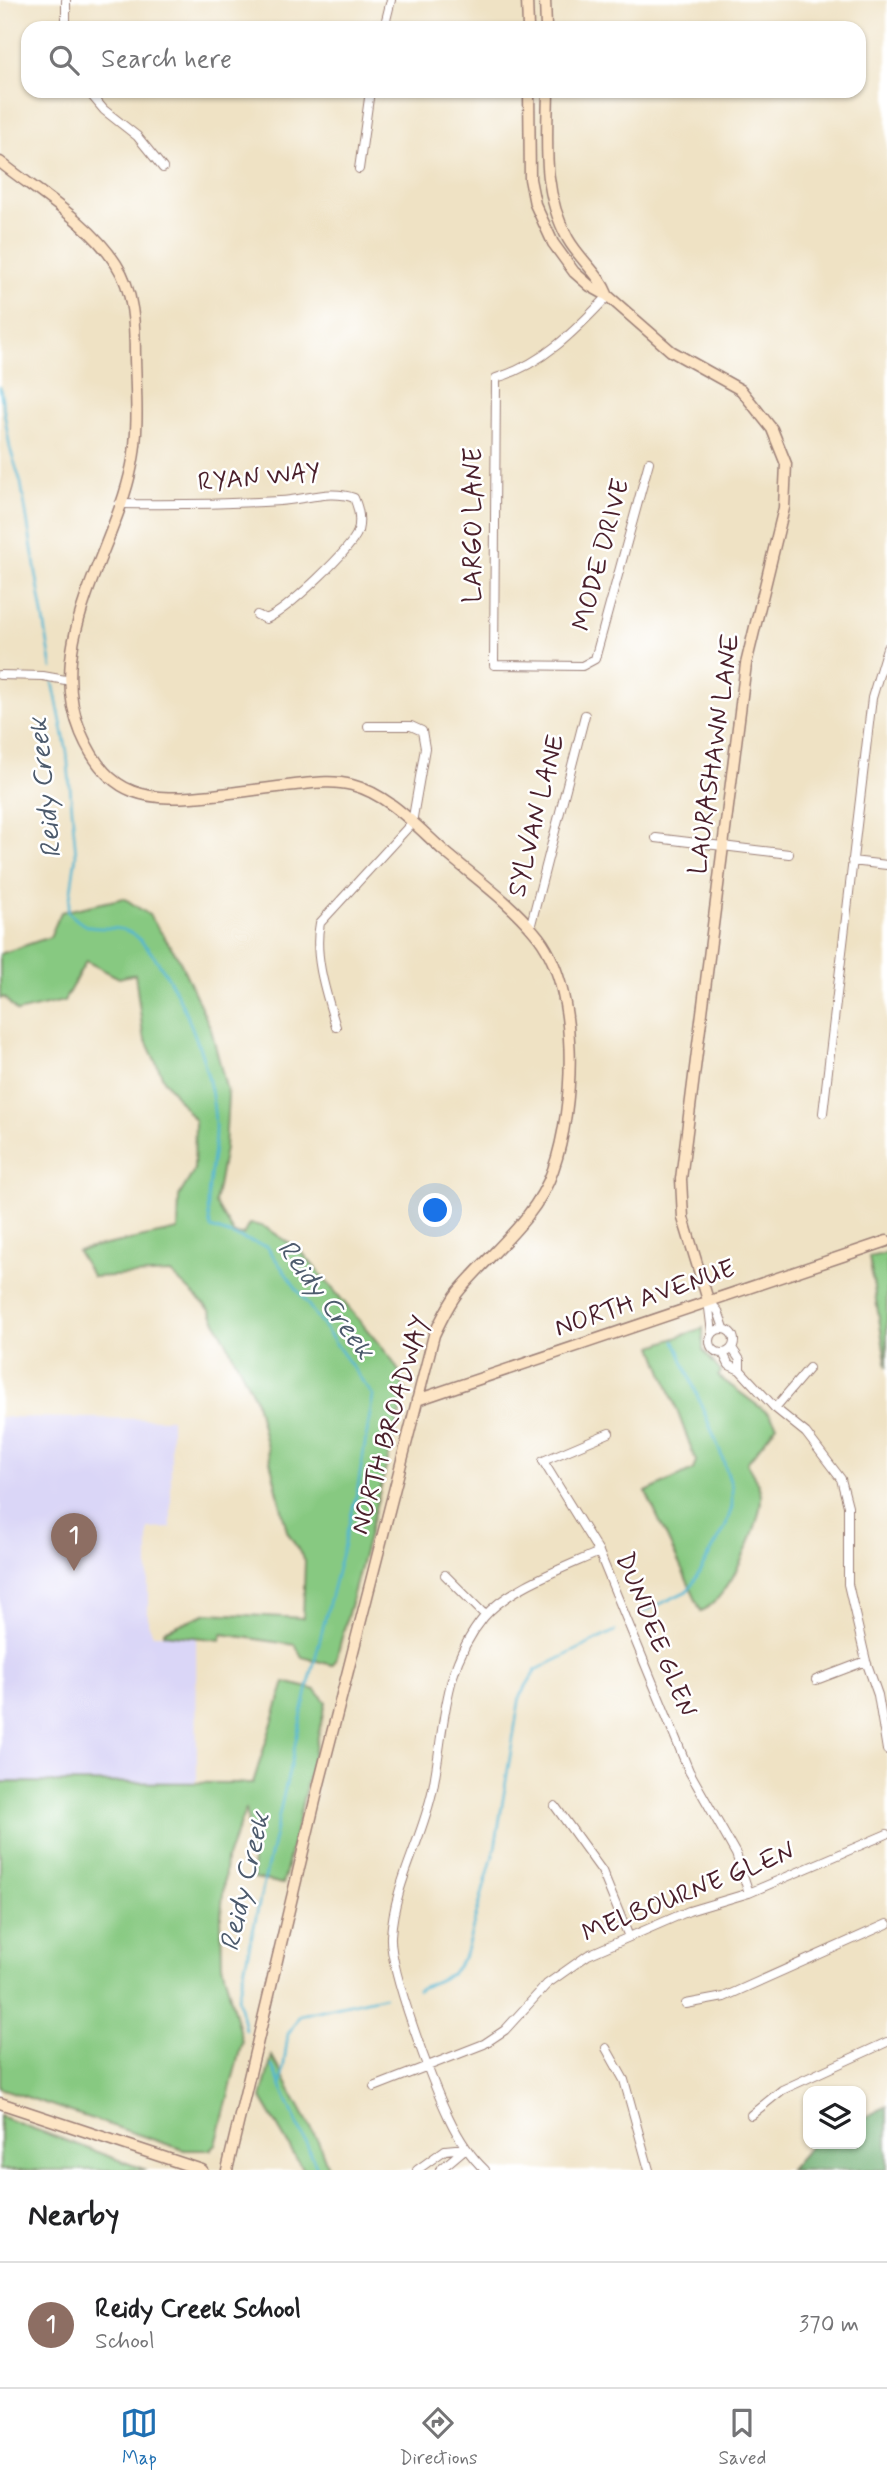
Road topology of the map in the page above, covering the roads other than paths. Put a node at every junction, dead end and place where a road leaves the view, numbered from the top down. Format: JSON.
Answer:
{"nodes":[{"id":1,"x":66,"y":0,"type":"edge"},
{"id":2,"x":391,"y":0,"type":"edge"},
{"id":3,"x":527,"y":0,"type":"edge"},
{"id":4,"x":545,"y":0,"type":"edge"},
{"id":5,"x":66,"y":21,"type":"edge"},
{"id":6,"x":386,"y":21,"type":"edge"},
{"id":7,"x":528,"y":21,"type":"edge"},
{"id":8,"x":546,"y":21,"type":"edge"},
{"id":9,"x":94,"y":98,"type":"edge"},
{"id":10,"x":369,"y":98,"type":"edge"},
{"id":11,"x":529,"y":98,"type":"edge"},
{"id":12,"x":548,"y":98,"type":"edge"},
{"id":13,"x":0,"y":162,"type":"edge"},
{"id":14,"x":163,"y":168,"type":"dead end"},
{"id":15,"x":359,"y":169,"type":"dead end"},
{"id":16,"x":608,"y":296,"type":"junction"},
{"id":17,"x":649,"y":463,"type":"dead end"},
{"id":18,"x":119,"y":504,"type":"junction"},
{"id":19,"x":257,"y":615,"type":"dead end"},
{"id":20,"x":887,"y":648,"type":"edge"},
{"id":21,"x":595,"y":659,"type":"joint"},
{"id":22,"x":0,"y":675,"type":"edge"},
{"id":23,"x":71,"y":681,"type":"junction"},
{"id":24,"x":585,"y":715,"type":"dead end"},
{"id":25,"x":368,"y":726,"type":"dead end"},
{"id":26,"x":412,"y":823,"type":"junction"},
{"id":27,"x":656,"y":838,"type":"dead end"},
{"id":28,"x":725,"y":847,"type":"junction"},
{"id":29,"x":789,"y":854,"type":"dead end"},
{"id":30,"x":852,"y":861,"type":"junction"},
{"id":31,"x":887,"y":865,"type":"edge"},
{"id":32,"x":530,"y":928,"type":"junction"},
{"id":33,"x":336,"y":1027,"type":"dead end"},
{"id":34,"x":823,"y":1113,"type":"dead end"},
{"id":35,"x":887,"y":1241,"type":"edge"},
{"id":36,"x":708,"y":1300,"type":"junction"},
{"id":37,"x":724,"y":1328,"type":"junction"},
{"id":38,"x":712,"y":1333,"type":"junction"},
{"id":39,"x":732,"y":1348,"type":"junction"},
{"id":40,"x":723,"y":1353,"type":"junction"},
{"id":41,"x":809,"y":1368,"type":"dead end"},
{"id":42,"x":740,"y":1370,"type":"junction"},
{"id":43,"x":417,"y":1400,"type":"junction"},
{"id":44,"x":775,"y":1408,"type":"junction"},
{"id":45,"x":609,"y":1433,"type":"dead end"},
{"id":46,"x":599,"y":1552,"type":"junction"},
{"id":47,"x":445,"y":1575,"type":"dead end"},
{"id":48,"x":485,"y":1615,"type":"junction"},
{"id":49,"x":866,"y":1661,"type":"junction"},
{"id":50,"x":816,"y":1680,"type":"dead end"},
{"id":51,"x":887,"y":1750,"type":"edge"},
{"id":52,"x":555,"y":1806,"type":"dead end"},
{"id":53,"x":887,"y":1834,"type":"edge"},
{"id":54,"x":749,"y":1893,"type":"junction"},
{"id":55,"x":887,"y":1924,"type":"edge"},
{"id":56,"x":629,"y":1937,"type":"junction"},
{"id":57,"x":686,"y":2004,"type":"dead end"},
{"id":58,"x":887,"y":2042,"type":"edge"},
{"id":59,"x":607,"y":2048,"type":"dead end"},
{"id":60,"x":429,"y":2065,"type":"junction"},
{"id":61,"x":374,"y":2087,"type":"dead end"},
{"id":62,"x":0,"y":2103,"type":"edge"},
{"id":63,"x":751,"y":2115,"type":"dead end"},
{"id":64,"x":466,"y":2148,"type":"junction"},
{"id":65,"x":202,"y":2170,"type":"edge"},
{"id":66,"x":227,"y":2170,"type":"edge"},
{"id":67,"x":417,"y":2170,"type":"edge"},
{"id":68,"x":440,"y":2170,"type":"edge"},
{"id":69,"x":485,"y":2170,"type":"edge"},
{"id":70,"x":649,"y":2170,"type":"edge"}],
"edges":[{"from":1,"to":5,"type":"street"},
{"from":2,"to":6,"type":"street"},
{"from":3,"to":7,"type":"street"},
{"from":4,"to":8,"type":"street"},
{"from":9,"to":14,"type":"street"},
{"from":10,"to":15,"type":"street"},
{"from":11,"to":16,"type":"street","name":"LAURASHAWN LANE"},
{"from":12,"to":16,"type":"street","name":"LAURASHAWN LANE"},
{"from":13,"to":18,"type":"street","name":"NORTH BROADWAY"},
{"from":16,"to":21,"type":"street","name":"LARGO LANE"},
{"from":16,"to":28,"type":"street","name":"LAURASHAWN LANE"},
{"from":17,"to":21,"type":"street","name":"MODE DRIVE"},
{"from":18,"to":19,"type":"street","name":"RYAN WAY"},
{"from":18,"to":23,"type":"street","name":"NORTH BROADWAY"},
{"from":20,"to":30,"type":"street"},
{"from":22,"to":23,"type":"street"},
{"from":23,"to":26,"type":"street","name":"NORTH BROADWAY"},
{"from":24,"to":32,"type":"street","name":"SYLVAN LANE"},
{"from":25,"to":26,"type":"street"},
{"from":26,"to":32,"type":"street","name":"NORTH BROADWAY"},
{"from":26,"to":33,"type":"street"},
{"from":27,"to":28,"type":"street"},
{"from":28,"to":29,"type":"street"},
{"from":28,"to":36,"type":"street","name":"LAURASHAWN LANE"},
{"from":30,"to":31,"type":"street"},
{"from":30,"to":34,"type":"street"},
{"from":32,"to":43,"type":"street","name":"NORTH BROADWAY"},
{"from":35,"to":36,"type":"street","name":"NORTH AVENUE"},
{"from":36,"to":37,"type":"street"},
{"from":36,"to":38,"type":"street"},
{"from":36,"to":43,"type":"street","name":"NORTH AVENUE"},
{"from":37,"to":38,"type":"street"},
{"from":37,"to":39,"type":"street"},
{"from":38,"to":40,"type":"street"},
{"from":39,"to":40,"type":"street"},
{"from":39,"to":42,"type":"street"},
{"from":40,"to":42,"type":"street"},
{"from":41,"to":44,"type":"street"},
{"from":42,"to":44,"type":"street"},
{"from":43,"to":66,"type":"street","name":"NORTH BROADWAY"},
{"from":44,"to":49,"type":"street"},
{"from":45,"to":46,"type":"street","name":"DUNDEE GLEN"},
{"from":46,"to":48,"type":"street"},
{"from":46,"to":54,"type":"street","name":"DUNDEE GLEN"},
{"from":47,"to":48,"type":"street"},
{"from":48,"to":60,"type":"street"},
{"from":49,"to":50,"type":"street"},
{"from":49,"to":51,"type":"street"},
{"from":52,"to":56,"type":"street"},
{"from":53,"to":54,"type":"street","name":"MELBOURNE GLEN"},
{"from":54,"to":56,"type":"street","name":"MELBOURNE GLEN"},
{"from":55,"to":57,"type":"street"},
{"from":56,"to":60,"type":"street","name":"MELBOURNE GLEN"},
{"from":58,"to":63,"type":"street"},
{"from":59,"to":70,"type":"street"},
{"from":60,"to":61,"type":"street","name":"MELBOURNE GLEN"},
{"from":60,"to":64,"type":"street"},
{"from":62,"to":65,"type":"street"},
{"from":64,"to":67,"type":"street"},
{"from":64,"to":68,"type":"street"},
{"from":64,"to":69,"type":"street"}]}
